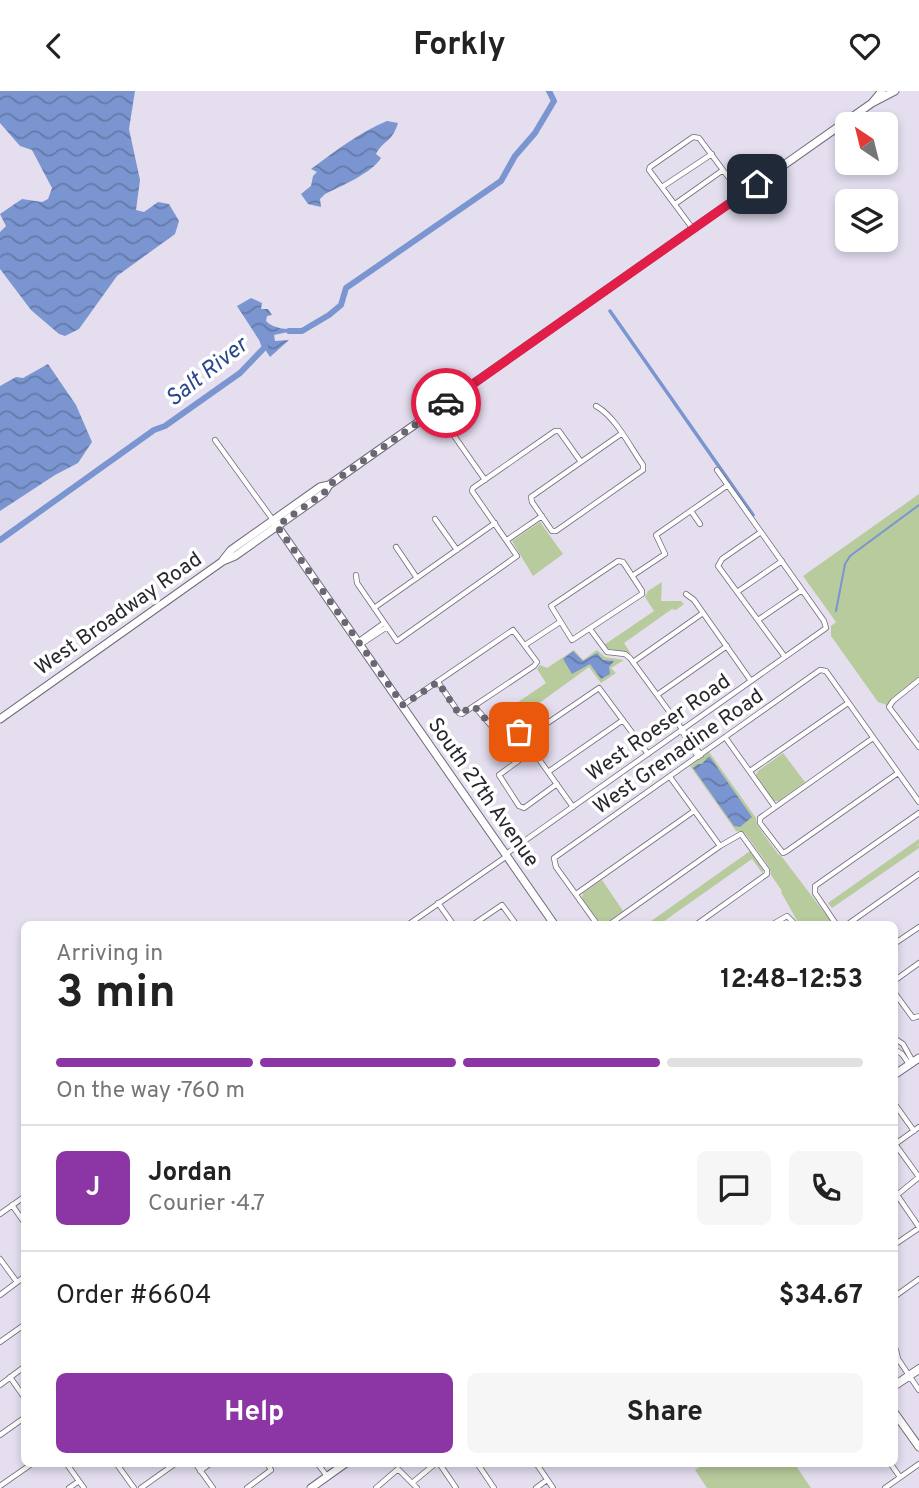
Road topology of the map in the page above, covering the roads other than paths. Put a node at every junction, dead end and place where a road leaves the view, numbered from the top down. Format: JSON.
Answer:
{"nodes":[{"id":1,"x":882,"y":91,"type":"edge"},
{"id":2,"x":895,"y":91,"type":"edge"},
{"id":3,"x":873,"y":103,"type":"junction"},
{"id":4,"x":712,"y":154,"type":"junction"},
{"id":5,"x":723,"y":170,"type":"junction"},
{"id":6,"x":662,"y":187,"type":"junction"},
{"id":7,"x":742,"y":195,"type":"junction"},
{"id":8,"x":674,"y":204,"type":"junction"},
{"id":9,"x":693,"y":229,"type":"junction"},
{"id":10,"x":596,"y":406,"type":"dead end"},
{"id":11,"x":436,"y":410,"type":"junction"},
{"id":12,"x":621,"y":434,"type":"junction"},
{"id":13,"x":215,"y":440,"type":"dead end"},
{"id":14,"x":581,"y":462,"type":"junction"},
{"id":15,"x":717,"y":470,"type":"dead end"},
{"id":16,"x":485,"y":480,"type":"junction"},
{"id":17,"x":728,"y":485,"type":"junction"},
{"id":18,"x":691,"y":512,"type":"junction"},
{"id":19,"x":542,"y":516,"type":"junction"},
{"id":20,"x":435,"y":519,"type":"dead end"},
{"id":21,"x":275,"y":523,"type":"junction"},
{"id":22,"x":495,"y":523,"type":"junction"},
{"id":23,"x":700,"y":524,"type":"dead end"},
{"id":24,"x":761,"y":532,"type":"junction"},
{"id":25,"x":507,"y":540,"type":"junction"},
{"id":26,"x":396,"y":547,"type":"dead end"},
{"id":27,"x":457,"y":550,"type":"junction"},
{"id":28,"x":782,"y":561,"type":"junction"},
{"id":29,"x":356,"y":575,"type":"dead end"},
{"id":30,"x":632,"y":576,"type":"junction"},
{"id":31,"x":417,"y":578,"type":"junction"},
{"id":32,"x":802,"y":590,"type":"junction"},
{"id":33,"x":737,"y":592,"type":"junction"},
{"id":34,"x":686,"y":594,"type":"dead end"},
{"id":35,"x":374,"y":608,"type":"junction"},
{"id":36,"x":703,"y":613,"type":"junction"},
{"id":37,"x":758,"y":620,"type":"junction"},
{"id":38,"x":560,"y":622,"type":"junction"},
{"id":39,"x":386,"y":625,"type":"junction"},
{"id":40,"x":590,"y":629,"type":"junction"},
{"id":41,"x":360,"y":643,"type":"junction"},
{"id":42,"x":525,"y":645,"type":"junction"},
{"id":43,"x":727,"y":646,"type":"junction"},
{"id":44,"x":785,"y":657,"type":"junction"},
{"id":45,"x":634,"y":662,"type":"junction"},
{"id":46,"x":919,"y":680,"type":"edge"},
{"id":47,"x":751,"y":681,"type":"junction"},
{"id":48,"x":438,"y":682,"type":"junction"},
{"id":49,"x":657,"y":695,"type":"junction"},
{"id":50,"x":848,"y":703,"type":"junction"},
{"id":51,"x":403,"y":705,"type":"junction"},
{"id":52,"x":474,"y":706,"type":"junction"},
{"id":53,"x":0,"y":719,"type":"edge"},
{"id":54,"x":623,"y":720,"type":"junction"},
{"id":55,"x":681,"y":730,"type":"junction"},
{"id":56,"x":919,"y":735,"type":"edge"},
{"id":57,"x":725,"y":737,"type":"junction"},
{"id":58,"x":873,"y":738,"type":"junction"},
{"id":59,"x":524,"y":739,"type":"junction"},
{"id":60,"x":913,"y":739,"type":"junction"},
{"id":61,"x":919,"y":747,"type":"edge"},
{"id":62,"x":533,"y":750,"type":"junction"},
{"id":63,"x":648,"y":754,"type":"junction"},
{"id":64,"x":699,"y":756,"type":"junction"},
{"id":65,"x":750,"y":771,"type":"junction"},
{"id":66,"x":548,"y":772,"type":"junction"},
{"id":67,"x":898,"y":773,"type":"junction"},
{"id":68,"x":670,"y":776,"type":"junction"},
{"id":69,"x":557,"y":784,"type":"junction"},
{"id":70,"x":919,"y":802,"type":"edge"},
{"id":71,"x":573,"y":807,"type":"junction"},
{"id":72,"x":775,"y":807,"type":"junction"},
{"id":73,"x":694,"y":811,"type":"junction"},
{"id":74,"x":919,"y":813,"type":"edge"},
{"id":75,"x":719,"y":846,"type":"junction"},
{"id":76,"x":507,"y":855,"type":"junction"},
{"id":77,"x":919,"y":874,"type":"edge"},
{"id":78,"x":576,"y":894,"type":"junction"},
{"id":79,"x":438,"y":903,"type":"junction"},
{"id":80,"x":618,"y":919,"type":"joint"},
{"id":81,"x":413,"y":921,"type":"edge"},
{"id":82,"x":451,"y":921,"type":"edge"},
{"id":83,"x":478,"y":921,"type":"edge"},
{"id":84,"x":514,"y":921,"type":"edge"},
{"id":85,"x":552,"y":921,"type":"edge"},
{"id":86,"x":595,"y":921,"type":"edge"},
{"id":87,"x":615,"y":921,"type":"edge"},
{"id":88,"x":701,"y":921,"type":"edge"},
{"id":89,"x":834,"y":921,"type":"edge"},
{"id":90,"x":852,"y":921,"type":"edge"},
{"id":91,"x":919,"y":927,"type":"edge"},
{"id":92,"x":898,"y":941,"type":"edge"},
{"id":93,"x":919,"y":963,"type":"edge"},
{"id":94,"x":898,"y":978,"type":"edge"},
{"id":95,"x":898,"y":998,"type":"edge"},
{"id":96,"x":916,"y":1017,"type":"edge"},
{"id":97,"x":898,"y":1040,"type":"edge"},
{"id":98,"x":898,"y":1052,"type":"edge"},
{"id":99,"x":914,"y":1061,"type":"edge"},
{"id":100,"x":898,"y":1072,"type":"edge"},
{"id":101,"x":898,"y":1108,"type":"edge"},
{"id":102,"x":916,"y":1129,"type":"edge"},
{"id":103,"x":898,"y":1143,"type":"edge"},
{"id":104,"x":898,"y":1149,"type":"edge"},
{"id":105,"x":919,"y":1177,"type":"edge"},
{"id":106,"x":898,"y":1194,"type":"edge"},
{"id":107,"x":898,"y":1196,"type":"edge"},
{"id":108,"x":21,"y":1199,"type":"edge"},
{"id":109,"x":12,"y":1205,"type":"junction"},
{"id":110,"x":0,"y":1214,"type":"edge"},
{"id":111,"x":21,"y":1218,"type":"edge"},
{"id":112,"x":919,"y":1228,"type":"edge"},
{"id":113,"x":898,"y":1242,"type":"edge"},
{"id":114,"x":0,"y":1259,"type":"edge"},
{"id":115,"x":21,"y":1279,"type":"edge"},
{"id":116,"x":919,"y":1279,"type":"edge"},
{"id":117,"x":17,"y":1282,"type":"junction"},
{"id":118,"x":0,"y":1294,"type":"edge"},
{"id":119,"x":898,"y":1294,"type":"edge"},
{"id":120,"x":21,"y":1327,"type":"edge"},
{"id":121,"x":0,"y":1342,"type":"edge"},
{"id":122,"x":898,"y":1359,"type":"edge"},
{"id":123,"x":21,"y":1369,"type":"edge"},
{"id":124,"x":919,"y":1369,"type":"edge"},
{"id":125,"x":909,"y":1376,"type":"junction"},
{"id":126,"x":10,"y":1377,"type":"junction"},
{"id":127,"x":898,"y":1383,"type":"edge"},
{"id":128,"x":0,"y":1385,"type":"edge"},
{"id":129,"x":919,"y":1390,"type":"edge"},
{"id":130,"x":21,"y":1393,"type":"edge"},
{"id":131,"x":898,"y":1418,"type":"edge"},
{"id":132,"x":21,"y":1420,"type":"edge"},
{"id":133,"x":0,"y":1435,"type":"edge"},
{"id":134,"x":919,"y":1447,"type":"edge"},
{"id":135,"x":919,"y":1464,"type":"edge"},
{"id":136,"x":27,"y":1467,"type":"edge"},
{"id":137,"x":70,"y":1467,"type":"edge"},
{"id":138,"x":119,"y":1467,"type":"edge"},
{"id":139,"x":170,"y":1467,"type":"edge"},
{"id":140,"x":198,"y":1467,"type":"edge"},
{"id":141,"x":206,"y":1467,"type":"edge"},
{"id":142,"x":269,"y":1467,"type":"edge"},
{"id":143,"x":320,"y":1467,"type":"edge"},
{"id":144,"x":340,"y":1467,"type":"edge"},
{"id":145,"x":432,"y":1467,"type":"edge"},
{"id":146,"x":440,"y":1467,"type":"edge"},
{"id":147,"x":481,"y":1467,"type":"edge"},
{"id":148,"x":539,"y":1467,"type":"edge"},
{"id":149,"x":893,"y":1467,"type":"edge"},
{"id":150,"x":200,"y":1471,"type":"junction"},
{"id":151,"x":327,"y":1476,"type":"junction"},
{"id":152,"x":900,"y":1477,"type":"junction"},
{"id":153,"x":547,"y":1480,"type":"junction"},
{"id":154,"x":79,"y":1481,"type":"junction"},
{"id":155,"x":412,"y":1483,"type":"junction"},
{"id":156,"x":0,"y":1486,"type":"edge"},
{"id":157,"x":69,"y":1488,"type":"edge"},
{"id":158,"x":84,"y":1488,"type":"edge"},
{"id":159,"x":134,"y":1488,"type":"edge"},
{"id":160,"x":141,"y":1488,"type":"edge"},
{"id":161,"x":213,"y":1488,"type":"edge"},
{"id":162,"x":247,"y":1488,"type":"edge"},
{"id":163,"x":311,"y":1488,"type":"edge"},
{"id":164,"x":376,"y":1488,"type":"edge"},
{"id":165,"x":417,"y":1488,"type":"edge"},
{"id":166,"x":456,"y":1488,"type":"edge"},
{"id":167,"x":492,"y":1488,"type":"edge"},
{"id":168,"x":536,"y":1488,"type":"edge"},
{"id":169,"x":553,"y":1488,"type":"edge"},
{"id":170,"x":885,"y":1488,"type":"edge"}],
"edges":[{"from":1,"to":3,"type":"main road","name":"West Broadway Road"},
{"from":2,"to":3,"type":"main road","name":"West Broadway Road"},
{"from":3,"to":7,"type":"main road","name":"West Broadway Road"},
{"from":4,"to":5,"type":"street"},
{"from":4,"to":6,"type":"street"},
{"from":4,"to":6,"type":"street"},
{"from":5,"to":7,"type":"street"},
{"from":5,"to":8,"type":"street"},
{"from":6,"to":8,"type":"street"},
{"from":7,"to":9,"type":"main road","name":"West Broadway Road"},
{"from":8,"to":9,"type":"street"},
{"from":9,"to":11,"type":"main road","name":"West Broadway Road"},
{"from":10,"to":12,"type":"street"},
{"from":11,"to":16,"type":"street"},
{"from":11,"to":21,"type":"main road","name":"West Broadway Road"},
{"from":12,"to":14,"type":"street"},
{"from":12,"to":19,"type":"street"},
{"from":13,"to":21,"type":"street","name":"South 27th Avenue"},
{"from":14,"to":16,"type":"street"},
{"from":14,"to":19,"type":"street"},
{"from":15,"to":17,"type":"street"},
{"from":16,"to":22,"type":"street"},
{"from":17,"to":18,"type":"street"},
{"from":17,"to":24,"type":"street"},
{"from":18,"to":23,"type":"street"},
{"from":18,"to":30,"type":"street"},
{"from":19,"to":25,"type":"street"},
{"from":20,"to":27,"type":"street"},
{"from":21,"to":41,"type":"main road","name":"South 27th Avenue"},
{"from":21,"to":53,"type":"main road","name":"West Broadway Road"},
{"from":22,"to":25,"type":"street"},
{"from":22,"to":27,"type":"street"},
{"from":24,"to":28,"type":"street"},
{"from":24,"to":33,"type":"street"},
{"from":25,"to":39,"type":"street"},
{"from":26,"to":31,"type":"street"},
{"from":27,"to":31,"type":"street"},
{"from":28,"to":32,"type":"street"},
{"from":28,"to":33,"type":"street"},
{"from":29,"to":35,"type":"street"},
{"from":30,"to":38,"type":"street"},
{"from":30,"to":40,"type":"street"},
{"from":31,"to":35,"type":"street"},
{"from":32,"to":37,"type":"street"},
{"from":32,"to":44,"type":"street","name":"West Roeser Road"},
{"from":33,"to":37,"type":"street"},
{"from":34,"to":36,"type":"street"},
{"from":35,"to":39,"type":"street"},
{"from":36,"to":43,"type":"street"},
{"from":36,"to":45,"type":"street"},
{"from":37,"to":44,"type":"street"},
{"from":38,"to":40,"type":"street"},
{"from":38,"to":42,"type":"street"},
{"from":39,"to":41,"type":"street"},
{"from":40,"to":45,"type":"street"},
{"from":41,"to":51,"type":"main road","name":"South 27th Avenue"},
{"from":42,"to":48,"type":"street"},
{"from":42,"to":52,"type":"street"},
{"from":43,"to":47,"type":"street"},
{"from":43,"to":49,"type":"street"},
{"from":44,"to":47,"type":"street","name":"West Roeser Road"},
{"from":45,"to":49,"type":"street"},
{"from":46,"to":60,"type":"street"},
{"from":47,"to":55,"type":"street","name":"West Roeser Road"},
{"from":48,"to":51,"type":"street"},
{"from":48,"to":52,"type":"street"},
{"from":49,"to":55,"type":"street"},
{"from":50,"to":57,"type":"street","name":"West Grenadine Road"},
{"from":50,"to":58,"type":"street"},
{"from":50,"to":65,"type":"street"},
{"from":51,"to":76,"type":"main road","name":"South 27th Avenue"},
{"from":52,"to":59,"type":"street"},
{"from":54,"to":59,"type":"street"},
{"from":54,"to":63,"type":"street"},
{"from":54,"to":66,"type":"street"},
{"from":55,"to":63,"type":"street","name":"West Roeser Road"},
{"from":55,"to":64,"type":"street"},
{"from":56,"to":60,"type":"street"},
{"from":57,"to":64,"type":"street","name":"West Grenadine Road"},
{"from":57,"to":65,"type":"street"},
{"from":58,"to":67,"type":"street"},
{"from":58,"to":72,"type":"street"},
{"from":59,"to":62,"type":"street"},
{"from":60,"to":61,"type":"street"},
{"from":62,"to":66,"type":"street"},
{"from":62,"to":69,"type":"street"},
{"from":63,"to":71,"type":"street","name":"West Roeser Road"},
{"from":64,"to":68,"type":"street","name":"West Grenadine Road"},
{"from":65,"to":72,"type":"street"},
{"from":66,"to":69,"type":"street"},
{"from":67,"to":70,"type":"street"},
{"from":67,"to":72,"type":"street"},
{"from":68,"to":73,"type":"street"},
{"from":68,"to":78,"type":"street","name":"West Grenadine Road"},
{"from":69,"to":71,"type":"street"},
{"from":71,"to":76,"type":"street","name":"West Roeser Road"},
{"from":73,"to":75,"type":"street"},
{"from":73,"to":78,"type":"street"},
{"from":74,"to":89,"type":"street"},
{"from":75,"to":80,"type":"street"},
{"from":75,"to":88,"type":"street"},
{"from":76,"to":79,"type":"street","name":"West Roeser Road"},
{"from":76,"to":85,"type":"main road","name":"South 27th Avenue"},
{"from":77,"to":90,"type":"street"},
{"from":78,"to":86,"type":"street"},
{"from":79,"to":81,"type":"street","name":"West Roeser Road"},
{"from":79,"to":82,"type":"street"},
{"from":80,"to":87,"type":"street"},
{"from":83,"to":84,"type":"street"},
{"from":91,"to":92,"type":"street"},
{"from":93,"to":94,"type":"street"},
{"from":95,"to":96,"type":"street"},
{"from":97,"to":99,"type":"street"},
{"from":98,"to":99,"type":"street"},
{"from":99,"to":100,"type":"main road"},
{"from":101,"to":102,"type":"street"},
{"from":102,"to":103,"type":"street"},
{"from":104,"to":105,"type":"street"},
{"from":105,"to":106,"type":"street"},
{"from":107,"to":112,"type":"street"},
{"from":108,"to":109,"type":"street"},
{"from":109,"to":110,"type":"street"},
{"from":109,"to":111,"type":"street"},
{"from":112,"to":113,"type":"street"},
{"from":114,"to":117,"type":"street"},
{"from":115,"to":117,"type":"street"},
{"from":116,"to":119,"type":"street"},
{"from":117,"to":118,"type":"street"},
{"from":120,"to":121,"type":"street"},
{"from":122,"to":125,"type":"street"},
{"from":123,"to":126,"type":"street"},
{"from":124,"to":125,"type":"street"},
{"from":125,"to":127,"type":"street"},
{"from":125,"to":129,"type":"street"},
{"from":126,"to":128,"type":"street"},
{"from":126,"to":130,"type":"street"},
{"from":131,"to":134,"type":"main road"},
{"from":132,"to":133,"type":"street"},
{"from":135,"to":152,"type":"street"},
{"from":136,"to":156,"type":"street"},
{"from":137,"to":154,"type":"street"},
{"from":138,"to":159,"type":"street"},
{"from":139,"to":160,"type":"street"},
{"from":140,"to":150,"type":"street"},
{"from":141,"to":150,"type":"street"},
{"from":142,"to":162,"type":"street"},
{"from":143,"to":151,"type":"street"},
{"from":144,"to":151,"type":"main road"},
{"from":145,"to":155,"type":"street"},
{"from":146,"to":166,"type":"street"},
{"from":147,"to":167,"type":"street"},
{"from":148,"to":153,"type":"street"},
{"from":149,"to":152,"type":"street"},
{"from":150,"to":161,"type":"street"},
{"from":151,"to":163,"type":"main road"},
{"from":152,"to":170,"type":"street"},
{"from":153,"to":168,"type":"street"},
{"from":153,"to":169,"type":"street"},
{"from":154,"to":157,"type":"street"},
{"from":154,"to":158,"type":"street"},
{"from":155,"to":164,"type":"street"},
{"from":155,"to":165,"type":"street"}]}
